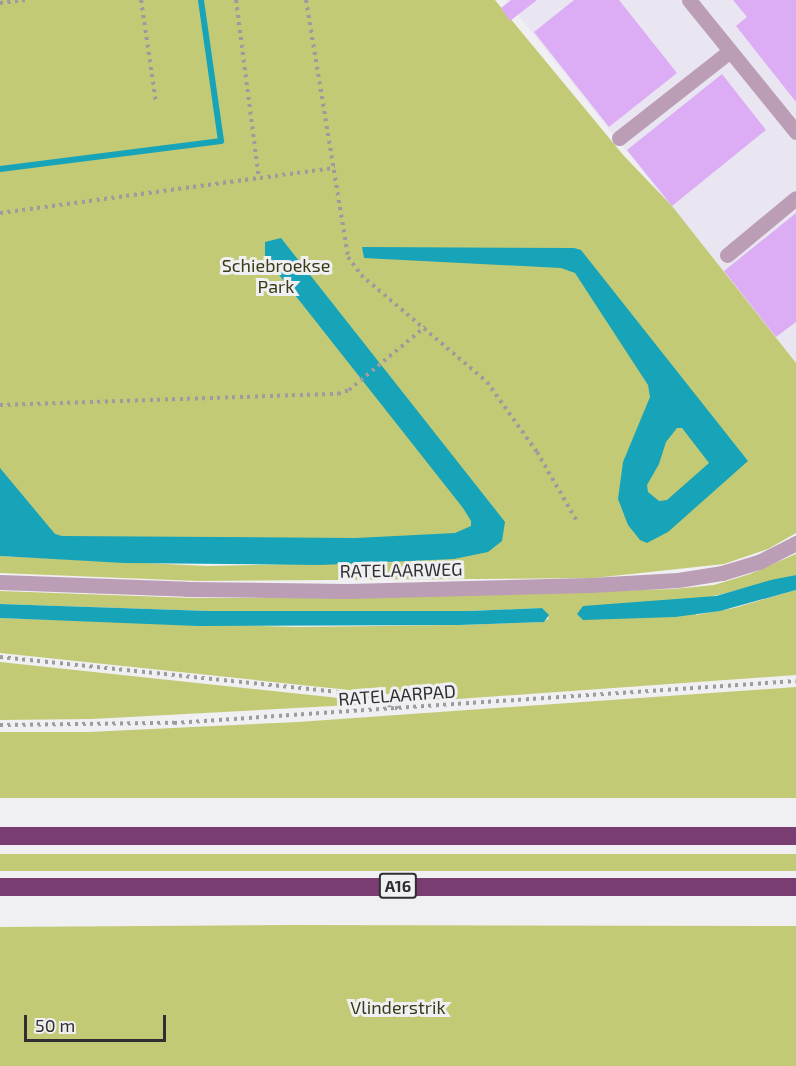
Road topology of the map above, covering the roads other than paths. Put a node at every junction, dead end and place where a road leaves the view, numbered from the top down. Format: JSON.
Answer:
{"nodes":[{"id":1,"x":689,"y":0,"type":"edge"},
{"id":2,"x":730,"y":51,"type":"junction"},
{"id":3,"x":796,"y":132,"type":"edge"},
{"id":4,"x":620,"y":138,"type":"dead end"},
{"id":5,"x":796,"y":198,"type":"edge"},
{"id":6,"x":727,"y":255,"type":"dead end"},
{"id":7,"x":796,"y":543,"type":"edge"},
{"id":8,"x":0,"y":582,"type":"edge"},
{"id":9,"x":0,"y":836,"type":"edge"},
{"id":10,"x":796,"y":837,"type":"edge"},
{"id":11,"x":0,"y":887,"type":"edge"},
{"id":12,"x":796,"y":887,"type":"edge"}],
"edges":[{"from":1,"to":2,"type":"street"},
{"from":2,"to":3,"type":"street"},
{"from":2,"to":4,"type":"street"},
{"from":5,"to":6,"type":"street"},
{"from":7,"to":8,"type":"street","name":"RATELAARWEG"},
{"from":9,"to":10,"type":"highway"},
{"from":11,"to":12,"type":"highway","number":"A16"}]}
